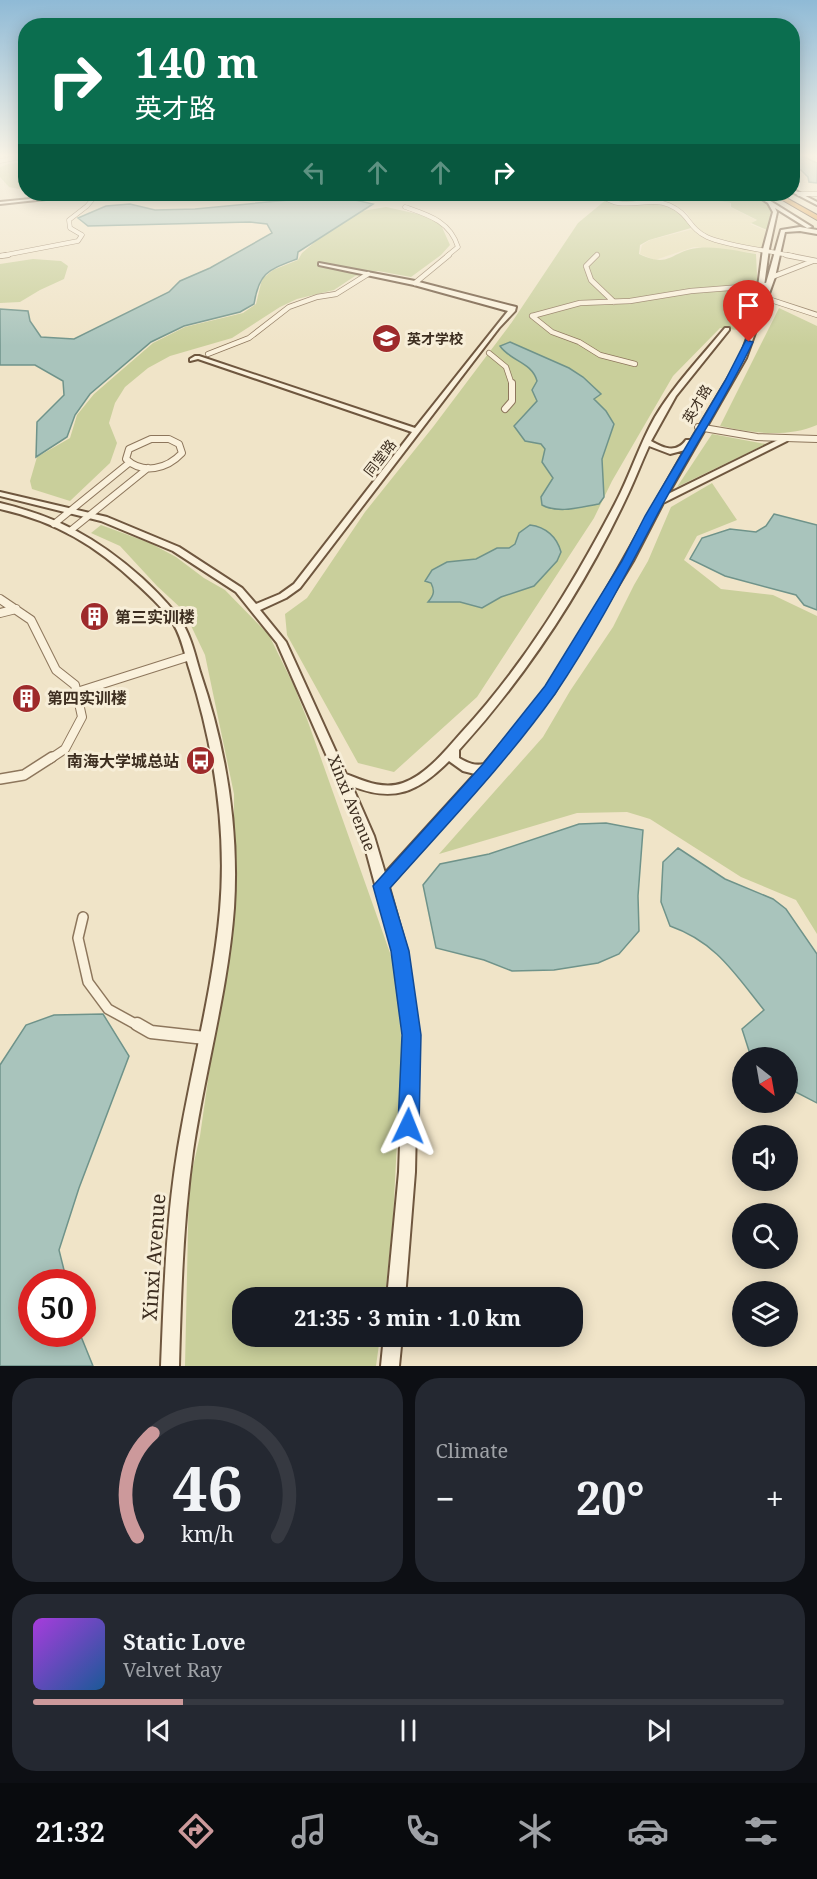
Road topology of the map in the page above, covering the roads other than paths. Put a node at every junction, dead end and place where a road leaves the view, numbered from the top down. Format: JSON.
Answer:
{"nodes":[{"id":1,"x":72,"y":218,"type":"edge"},
{"id":2,"x":434,"y":218,"type":"edge"},
{"id":3,"x":687,"y":218,"type":"edge"},
{"id":4,"x":774,"y":218,"type":"edge"},
{"id":5,"x":793,"y":218,"type":"edge"},
{"id":6,"x":817,"y":232,"type":"edge"},
{"id":7,"x":766,"y":249,"type":"junction"},
{"id":8,"x":776,"y":251,"type":"junction"},
{"id":9,"x":597,"y":255,"type":"dead end"},
{"id":10,"x":0,"y":256,"type":"edge"},
{"id":11,"x":816,"y":261,"type":"edge"},
{"id":12,"x":321,"y":264,"type":"dead end"},
{"id":13,"x":368,"y":274,"type":"junction"},
{"id":14,"x":767,"y":282,"type":"junction"},
{"id":15,"x":415,"y":283,"type":"junction"},
{"id":16,"x":765,"y":298,"type":"junction"},
{"id":17,"x":614,"y":302,"type":"junction"},
{"id":18,"x":817,"y":315,"type":"edge"},
{"id":19,"x":727,"y":329,"type":"dead end"},
{"id":20,"x":489,"y":353,"type":"dead end"},
{"id":21,"x":208,"y":354,"type":"dead end"},
{"id":22,"x":194,"y":358,"type":"dead end"},
{"id":23,"x":635,"y":364,"type":"dead end"},
{"id":24,"x":505,"y":409,"type":"dead end"},
{"id":25,"x":700,"y":427,"type":"junction"},
{"id":26,"x":417,"y":433,"type":"junction"},
{"id":27,"x":817,"y":439,"type":"edge"},
{"id":28,"x":783,"y":441,"type":"junction"},
{"id":29,"x":648,"y":442,"type":"junction"},
{"id":30,"x":129,"y":464,"type":"junction"},
{"id":31,"x":148,"y":468,"type":"junction"},
{"id":32,"x":0,"y":494,"type":"edge"},
{"id":33,"x":660,"y":501,"type":"junction"},
{"id":34,"x":0,"y":506,"type":"edge"},
{"id":35,"x":73,"y":510,"type":"junction"},
{"id":36,"x":90,"y":515,"type":"junction"},
{"id":37,"x":54,"y":524,"type":"junction"},
{"id":38,"x":70,"y":531,"type":"junction"},
{"id":39,"x":0,"y":599,"type":"edge"},
{"id":40,"x":16,"y":609,"type":"junction"},
{"id":41,"x":254,"y":609,"type":"junction"},
{"id":42,"x":0,"y":613,"type":"edge"},
{"id":43,"x":190,"y":656,"type":"junction"},
{"id":44,"x":77,"y":692,"type":"junction"},
{"id":45,"x":453,"y":748,"type":"junction"},
{"id":46,"x":488,"y":768,"type":"junction"},
{"id":47,"x":344,"y":778,"type":"junction"},
{"id":48,"x":0,"y":780,"type":"edge"},
{"id":49,"x":381,"y":886,"type":"junction"},
{"id":50,"x":83,"y":917,"type":"dead end"},
{"id":51,"x":205,"y":1038,"type":"junction"},
{"id":52,"x":397,"y":1287,"type":"edge"},
{"id":53,"x":392,"y":1347,"type":"edge"},
{"id":54,"x":170,"y":1366,"type":"edge"},
{"id":55,"x":390,"y":1366,"type":"edge"}],
"edges":[{"from":1,"to":10,"type":"street"},
{"from":2,"to":15,"type":"street"},
{"from":3,"to":7,"type":"street"},
{"from":4,"to":7,"type":"main road","name":"英才路"},
{"from":5,"to":6,"type":"main road"},
{"from":6,"to":8,"type":"main road","name":"英才路"},
{"from":7,"to":8,"type":"street"},
{"from":7,"to":14,"type":"main road","name":"英才路"},
{"from":8,"to":11,"type":"street"},
{"from":8,"to":14,"type":"main road","name":"英才路"},
{"from":9,"to":17,"type":"street"},
{"from":11,"to":14,"type":"street"},
{"from":12,"to":13,"type":"main road"},
{"from":13,"to":15,"type":"main road"},
{"from":13,"to":21,"type":"street"},
{"from":14,"to":16,"type":"main road","name":"英才路"},
{"from":14,"to":17,"type":"street"},
{"from":14,"to":25,"type":"main road","name":"英才路"},
{"from":15,"to":26,"type":"main road","name":"同堂路"},
{"from":16,"to":18,"type":"street"},
{"from":16,"to":25,"type":"main road","name":"英才路"},
{"from":17,"to":23,"type":"street"},
{"from":19,"to":29,"type":"main road"},
{"from":20,"to":24,"type":"street"},
{"from":22,"to":26,"type":"main road"},
{"from":25,"to":28,"type":"street"},
{"from":25,"to":29,"type":"main road","name":"英才路"},
{"from":25,"to":33,"type":"main road","name":"英才路"},
{"from":26,"to":41,"type":"main road","name":"同堂路"},
{"from":27,"to":28,"type":"street"},
{"from":28,"to":33,"type":"main road"},
{"from":29,"to":45,"type":"main road"},
{"from":30,"to":31,"type":"street"},
{"from":30,"to":31,"type":"street"},
{"from":30,"to":35,"type":"street"},
{"from":31,"to":36,"type":"street"},
{"from":32,"to":35,"type":"main road","name":"Xinxi Avenue"},
{"from":33,"to":46,"type":"main road","name":"英才路"},
{"from":34,"to":37,"type":"main road","name":"Xinxi Avenue"},
{"from":35,"to":36,"type":"main road","name":"Xinxi Avenue"},
{"from":35,"to":37,"type":"street"},
{"from":36,"to":38,"type":"street"},
{"from":36,"to":41,"type":"main road","name":"Xinxi Avenue"},
{"from":37,"to":38,"type":"main road","name":"Xinxi Avenue"},
{"from":38,"to":43,"type":"main road","name":"Xinxi Avenue"},
{"from":39,"to":40,"type":"street"},
{"from":40,"to":42,"type":"street"},
{"from":40,"to":44,"type":"street"},
{"from":41,"to":47,"type":"main road","name":"Xinxi Avenue"},
{"from":43,"to":44,"type":"street"},
{"from":43,"to":51,"type":"main road","name":"Xinxi Avenue"},
{"from":44,"to":48,"type":"street"},
{"from":45,"to":46,"type":"main road"},
{"from":45,"to":47,"type":"main road"},
{"from":46,"to":49,"type":"main road","name":"英才路"},
{"from":47,"to":49,"type":"main road","name":"Xinxi Avenue"},
{"from":49,"to":52,"type":"main road","name":"Xinxi Avenue"},
{"from":50,"to":51,"type":"street"},
{"from":51,"to":54,"type":"main road","name":"Xinxi Avenue"},
{"from":53,"to":55,"type":"main road"}]}
